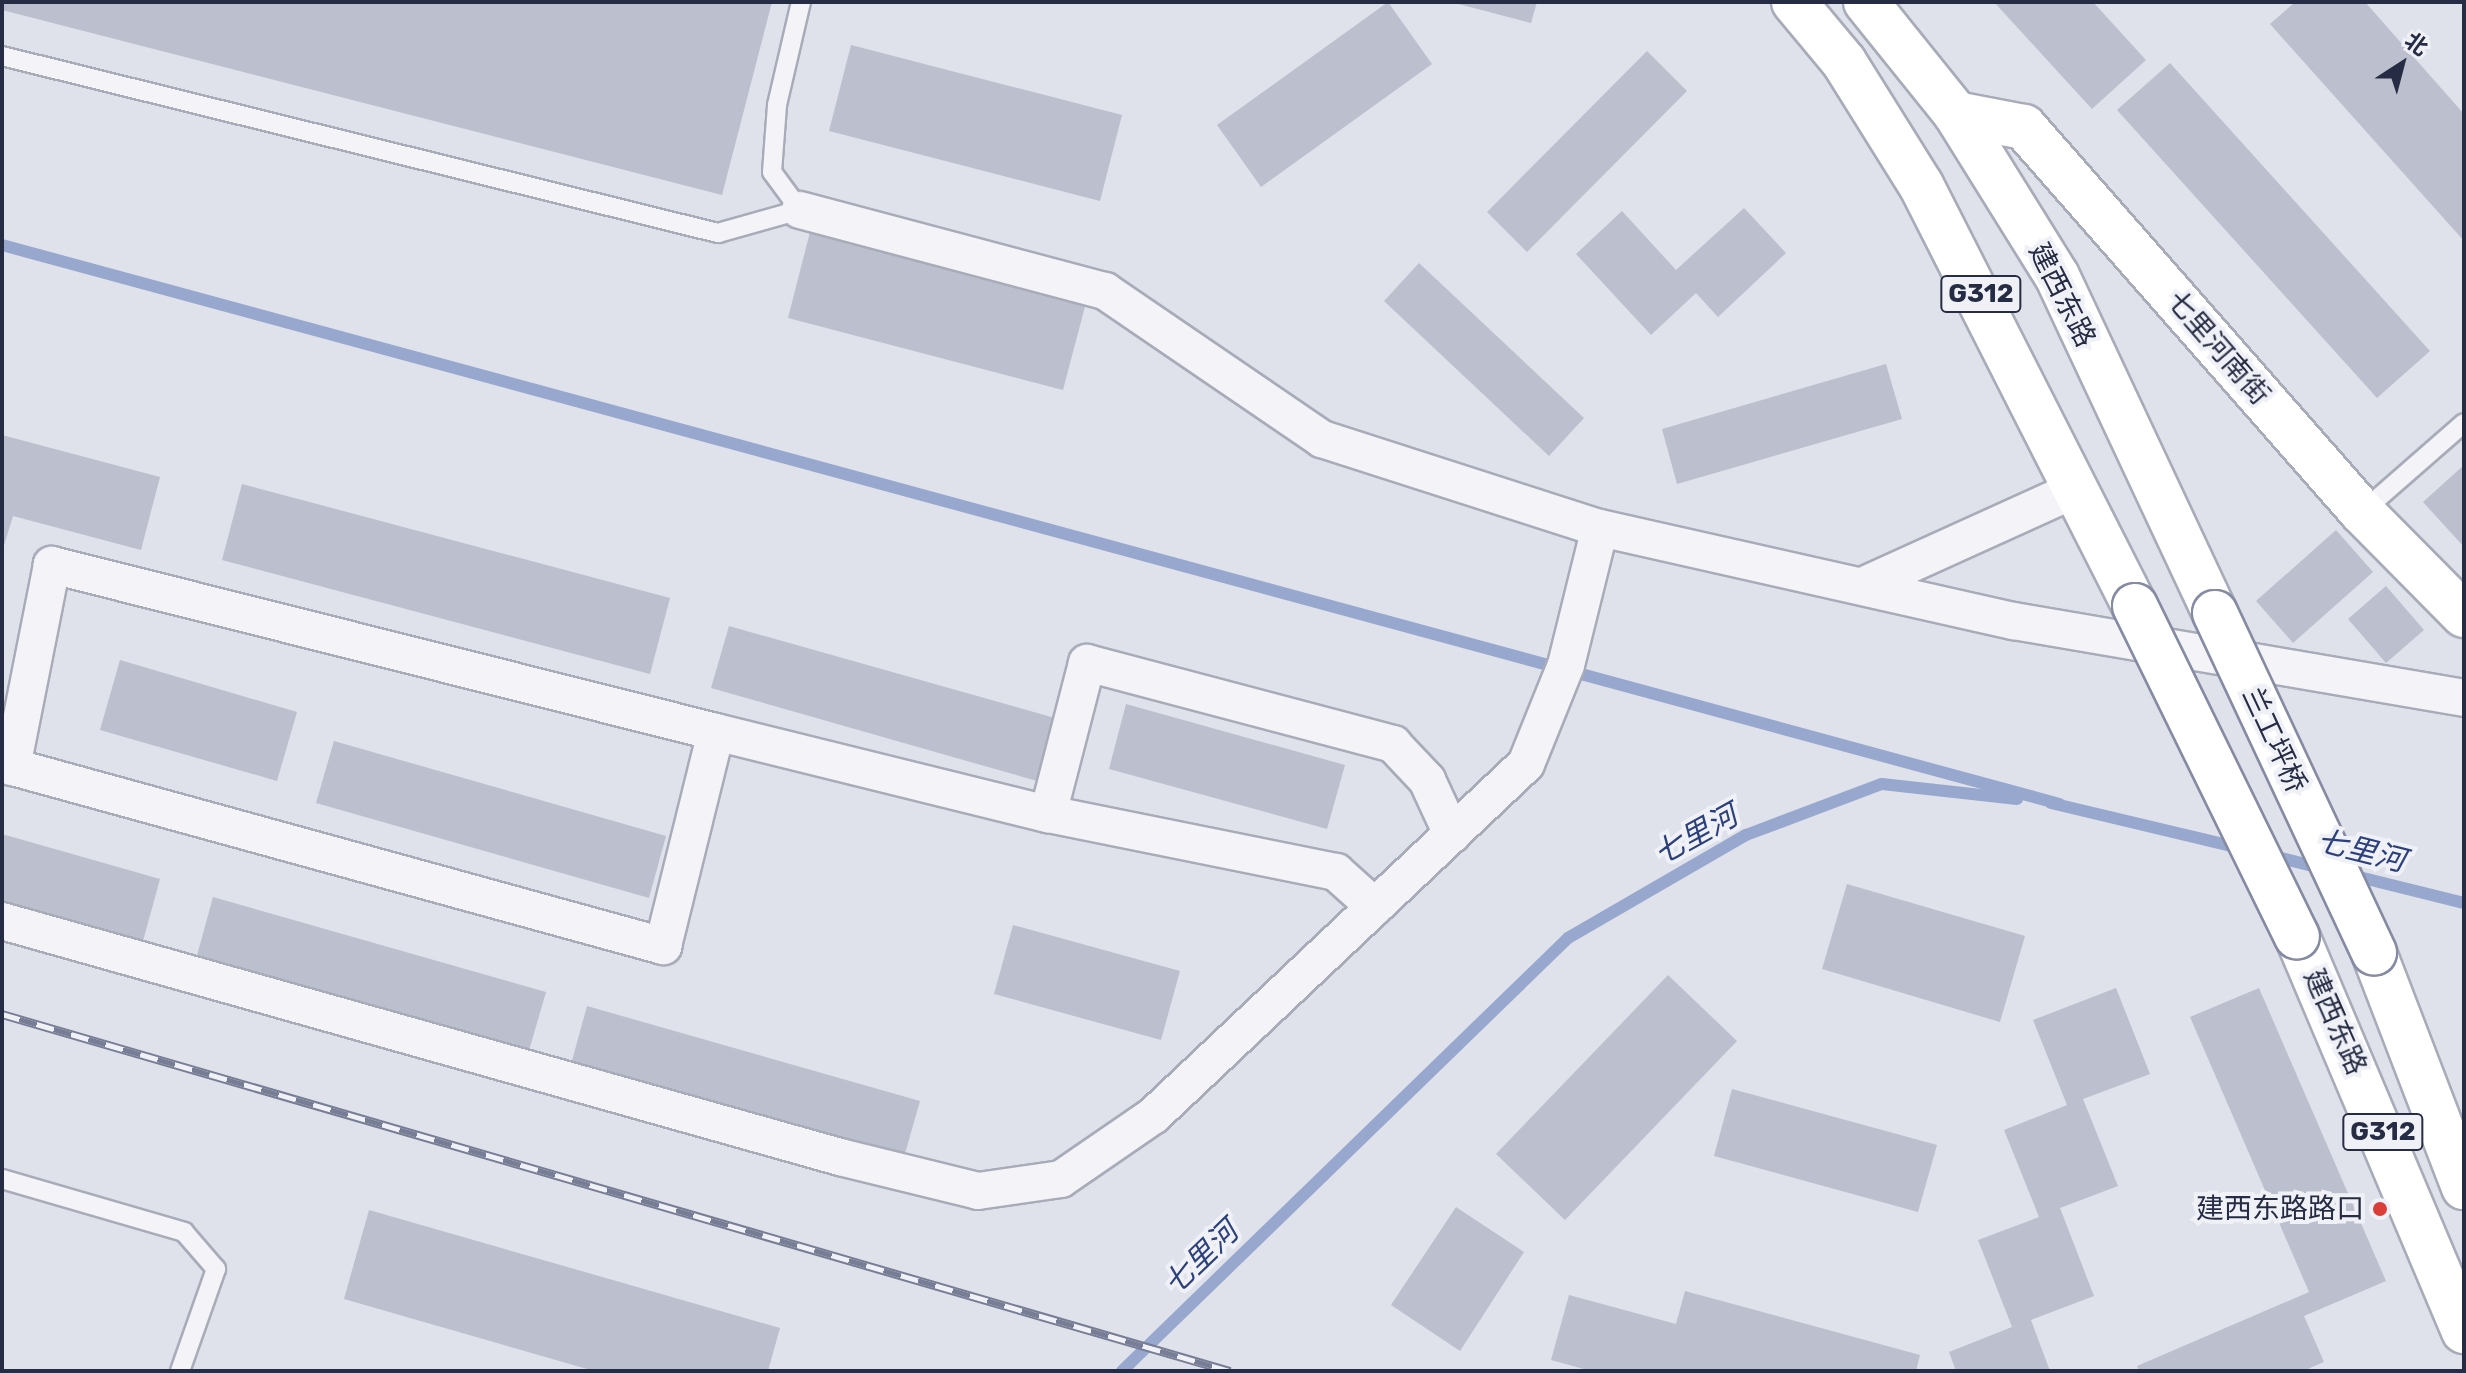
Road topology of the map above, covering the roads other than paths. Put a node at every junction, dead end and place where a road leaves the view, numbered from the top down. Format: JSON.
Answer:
{"nodes":[{"id":1,"x":801,"y":2,"type":"edge"},
{"id":2,"x":1794,"y":2,"type":"edge"},
{"id":3,"x":1866,"y":2,"type":"edge"},
{"id":4,"x":2,"y":56,"type":"edge"},
{"id":5,"x":1956,"y":114,"type":"junction"},
{"id":6,"x":800,"y":210,"type":"junction"},
{"id":7,"x":2464,"y":423,"type":"edge"},
{"id":8,"x":2074,"y":490,"type":"junction"},
{"id":9,"x":2362,"y":512,"type":"junction"},
{"id":10,"x":1596,"y":545,"type":"junction"},
{"id":11,"x":1869,"y":583,"type":"junction"},
{"id":12,"x":2215,"y":613,"type":"joint"},
{"id":13,"x":2464,"y":615,"type":"edge"},
{"id":14,"x":2464,"y":698,"type":"edge"},
{"id":15,"x":716,"y":732,"type":"junction"},
{"id":16,"x":7,"y":765,"type":"edge"},
{"id":17,"x":1048,"y":814,"type":"junction"},
{"id":18,"x":1452,"y":834,"type":"junction"},
{"id":19,"x":1375,"y":907,"type":"junction"},
{"id":20,"x":2,"y":921,"type":"edge"},
{"id":21,"x":2374,"y":953,"type":"joint"},
{"id":22,"x":2,"y":1179,"type":"edge"},
{"id":23,"x":2464,"y":1187,"type":"edge"},
{"id":24,"x":2464,"y":1331,"type":"edge"},
{"id":25,"x":180,"y":1371,"type":"edge"}],
"edges":[{"from":1,"to":6,"type":"lane"},
{"from":2,"to":8,"type":"main road","number":"G312"},
{"from":3,"to":5,"type":"main road","name":"建西东路","number":"G312"},
{"from":4,"to":6,"type":"lane"},
{"from":5,"to":9,"type":"main road","name":"七里河南街"},
{"from":5,"to":12,"type":"main road","name":"建西东路","number":"G312"},
{"from":6,"to":10,"type":"street"},
{"from":7,"to":9,"type":"lane"},
{"from":8,"to":11,"type":"street"},
{"from":8,"to":24,"type":"main road","name":"建西东路","number":"G312","bridge":true},
{"from":9,"to":13,"type":"main road","name":"七里河南街"},
{"from":10,"to":11,"type":"street"},
{"from":10,"to":18,"type":"street"},
{"from":11,"to":14,"type":"street"},
{"from":12,"to":21,"type":"main road","name":"兰工坪桥","number":"G312","bridge":true},
{"from":15,"to":16,"type":"street"},
{"from":15,"to":16,"type":"street"},
{"from":15,"to":17,"type":"street"},
{"from":17,"to":18,"type":"street"},
{"from":17,"to":19,"type":"street"},
{"from":18,"to":19,"type":"street"},
{"from":19,"to":20,"type":"street"},
{"from":21,"to":23,"type":"main road","name":"建西东路","number":"G312"},
{"from":22,"to":25,"type":"lane"}]}
